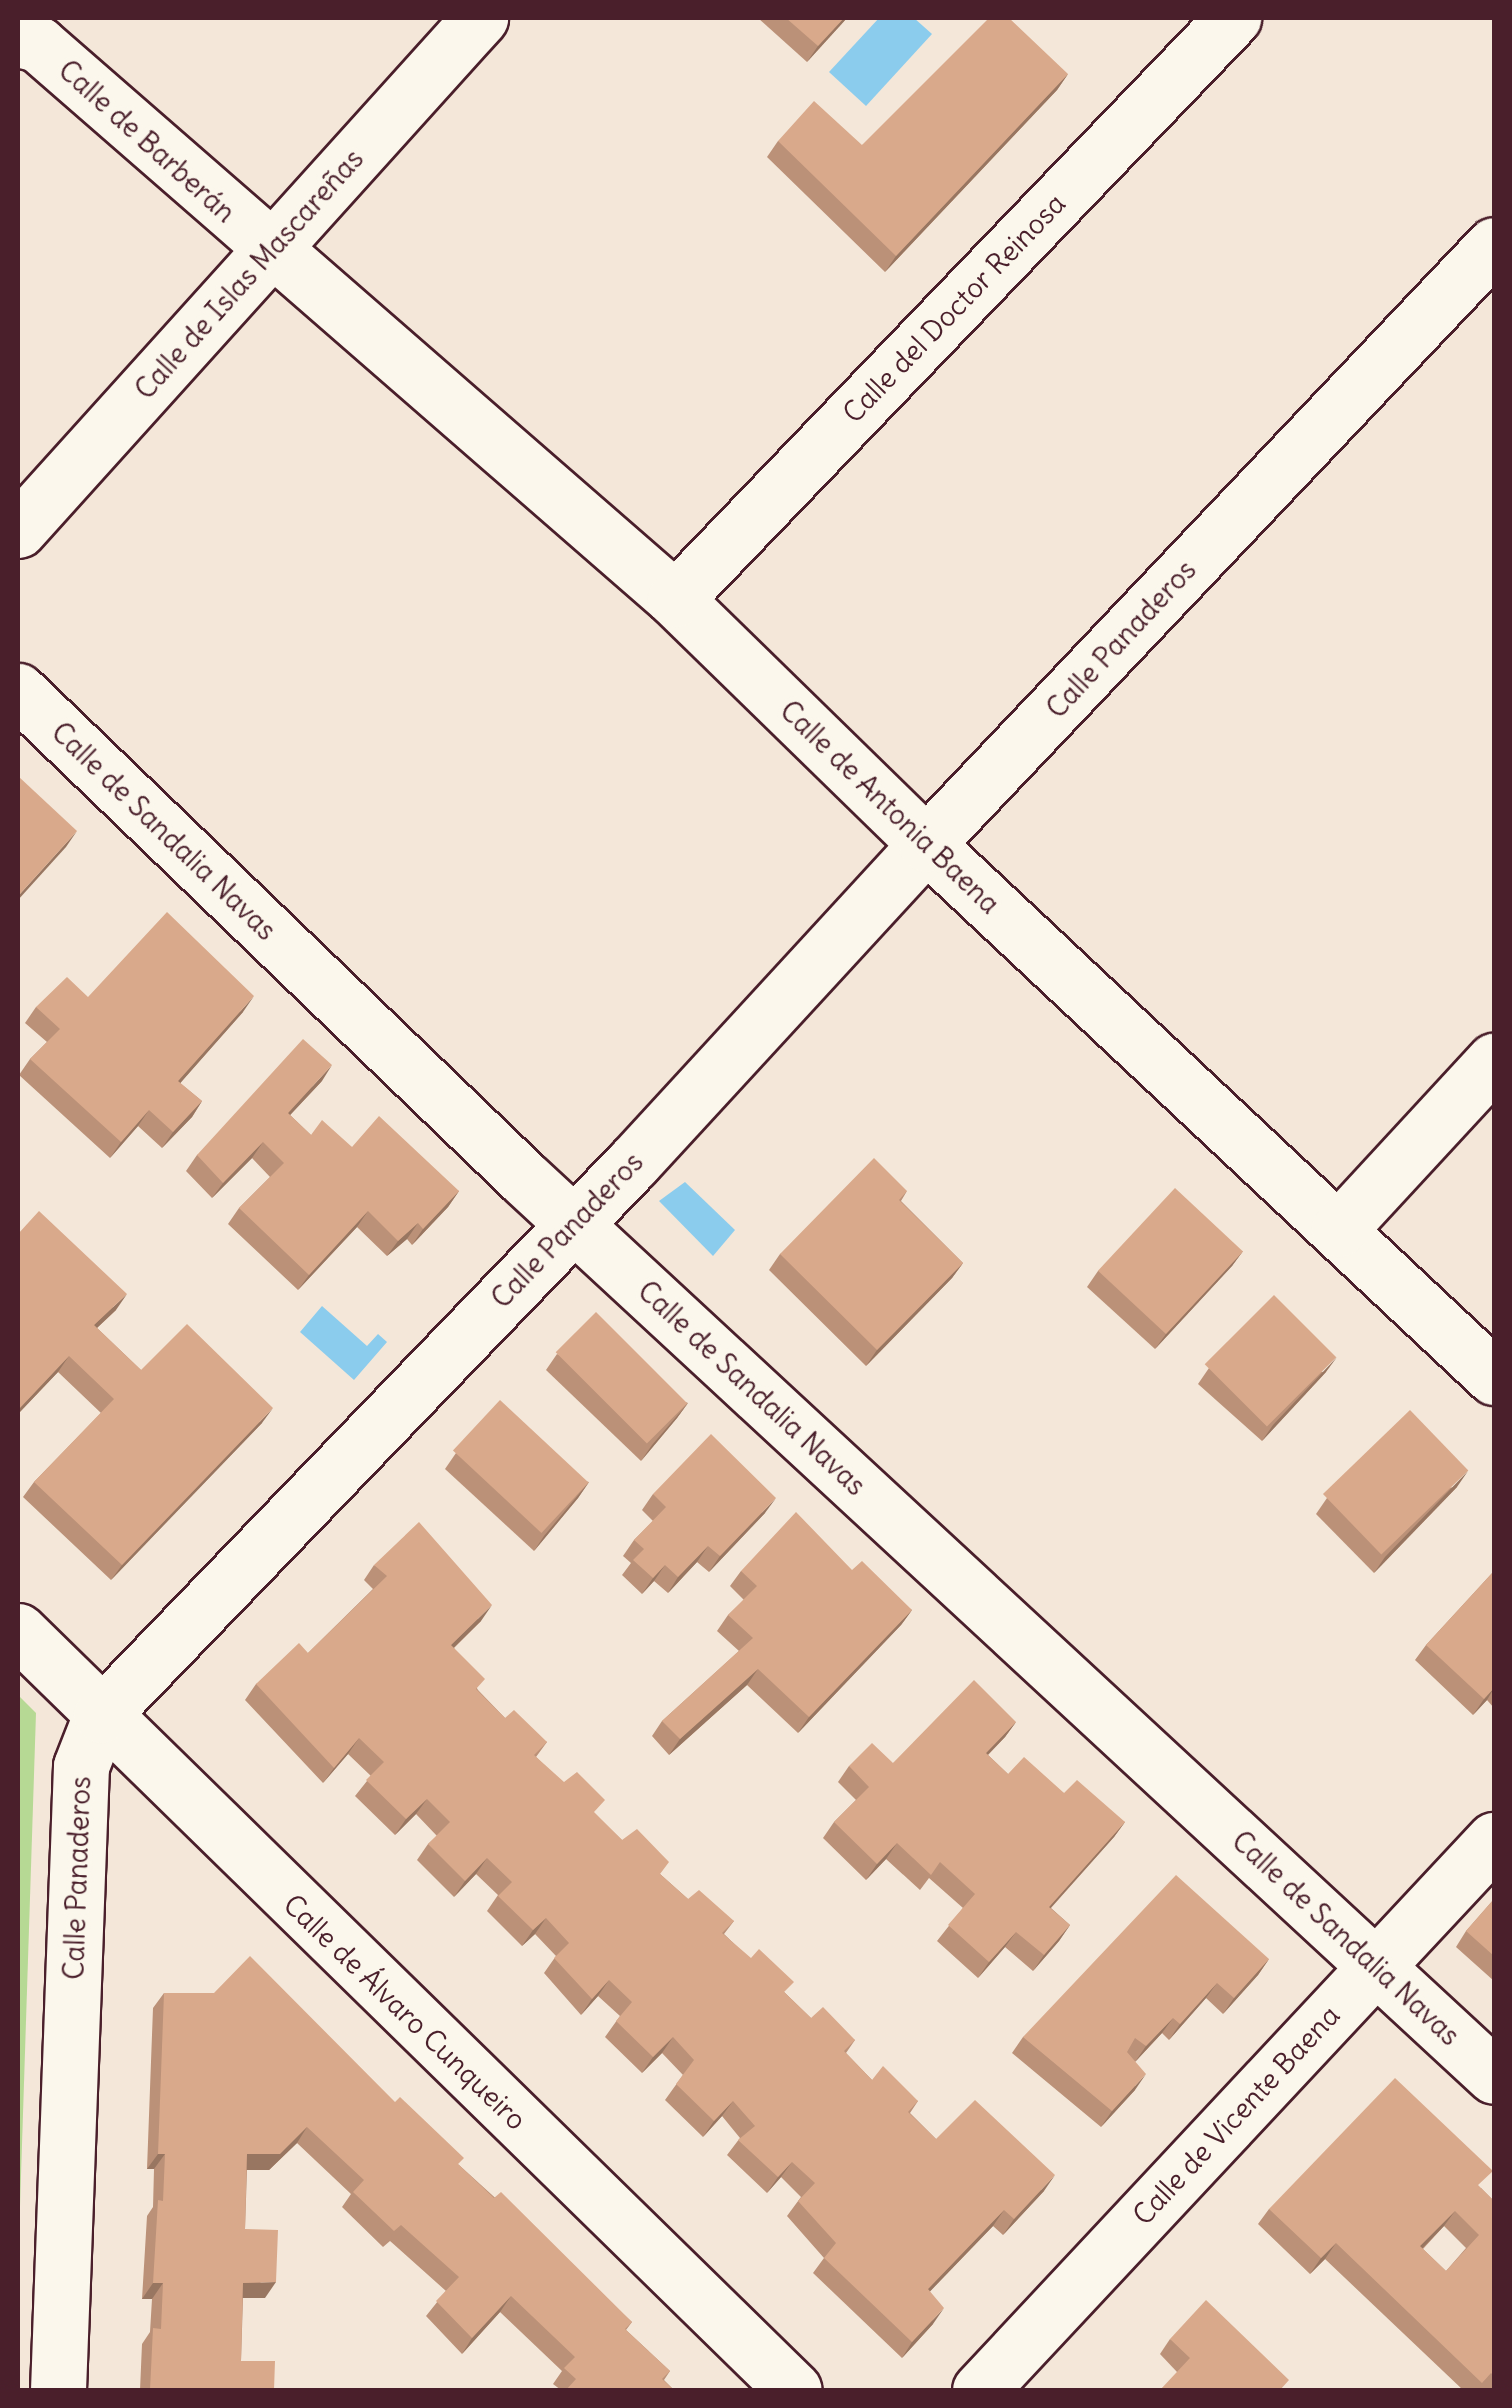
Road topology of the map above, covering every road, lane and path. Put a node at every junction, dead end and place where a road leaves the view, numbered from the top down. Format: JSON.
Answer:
{"nodes":[{"id":1,"x":480,"y":18,"type":"edge"},
{"id":2,"x":1232,"y":18,"type":"edge"},
{"id":3,"x":18,"y":39,"type":"edge"},
{"id":4,"x":1494,"y":245,"type":"edge"},
{"id":5,"x":271,"y":252,"type":"junction"},
{"id":6,"x":18,"y":530,"type":"edge"},
{"id":7,"x":674,"y":598,"type":"junction"},
{"id":8,"x":18,"y":691,"type":"edge"},
{"id":9,"x":926,"y":844,"type":"junction"},
{"id":10,"x":1494,"y":1061,"type":"edge"},
{"id":11,"x":572,"y":1223,"type":"junction"},
{"id":12,"x":1339,"y":1229,"type":"junction"},
{"id":13,"x":1494,"y":1377,"type":"edge"},
{"id":14,"x":18,"y":1631,"type":"edge"},
{"id":15,"x":100,"y":1716,"type":"junction"},
{"id":16,"x":1494,"y":1840,"type":"edge"},
{"id":17,"x":1376,"y":1965,"type":"junction"},
{"id":18,"x":1494,"y":2076,"type":"edge"},
{"id":19,"x":58,"y":2390,"type":"edge"},
{"id":20,"x":794,"y":2390,"type":"edge"},
{"id":21,"x":980,"y":2390,"type":"edge"}],
"edges":[{"from":1,"to":5,"type":"street","name":"Calle de Islas Mascareñas"},
{"from":2,"to":7,"type":"street","name":"Calle del Doctor Reinosa"},
{"from":3,"to":5,"type":"street","name":"Calle de Barberán"},
{"from":4,"to":9,"type":"street","name":"Calle Panaderos"},
{"from":5,"to":6,"type":"street","name":"Calle de Islas Mascareñas"},
{"from":5,"to":7,"type":"street","name":"Calle de Antonia Baena"},
{"from":7,"to":9,"type":"street","name":"Calle de Antonia Baena"},
{"from":8,"to":11,"type":"street","name":"Calle de Sandalia Navas"},
{"from":9,"to":11,"type":"street","name":"Calle Panaderos"},
{"from":9,"to":12,"type":"street","name":"Calle de Antonia Baena"},
{"from":10,"to":12,"type":"street"},
{"from":11,"to":15,"type":"street","name":"Calle Panaderos"},
{"from":11,"to":17,"type":"street","name":"Calle de Sandalia Navas"},
{"from":12,"to":13,"type":"street","name":"Calle de Antonia Baena"},
{"from":14,"to":15,"type":"street","name":"Calle de Álvaro Cunqueiro"},
{"from":15,"to":19,"type":"street","name":"Calle Panaderos"},
{"from":15,"to":20,"type":"street","name":"Calle de Álvaro Cunqueiro"},
{"from":16,"to":17,"type":"street","name":"Calle de Vicente Baena"},
{"from":17,"to":18,"type":"street","name":"Calle de Sandalia Navas"},
{"from":17,"to":21,"type":"street","name":"Calle de Vicente Baena"}]}
